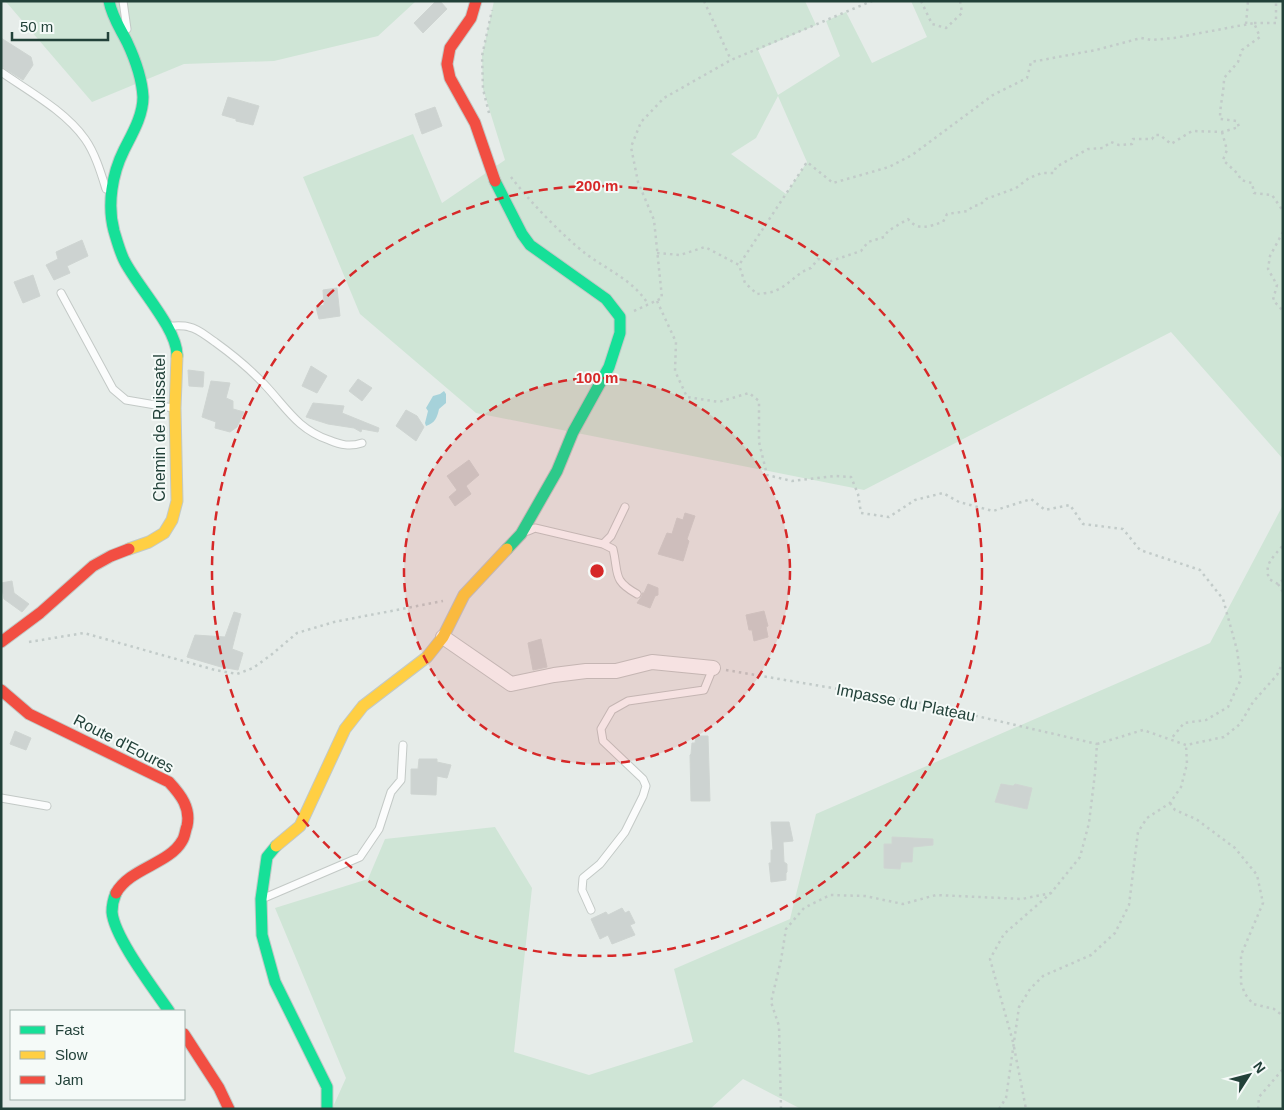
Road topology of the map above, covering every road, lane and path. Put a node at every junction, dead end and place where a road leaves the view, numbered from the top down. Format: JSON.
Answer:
{"nodes":[{"id":1,"x":109,"y":1,"type":"edge"},
{"id":2,"x":123,"y":1,"type":"edge"},
{"id":3,"x":476,"y":1,"type":"edge"},
{"id":4,"x":494,"y":1,"type":"edge"},
{"id":5,"x":704,"y":1,"type":"edge"},
{"id":6,"x":872,"y":1,"type":"edge"},
{"id":7,"x":921,"y":1,"type":"edge"},
{"id":8,"x":960,"y":1,"type":"edge"},
{"id":9,"x":1248,"y":1,"type":"edge"},
{"id":10,"x":1276,"y":1,"type":"edge"},
{"id":11,"x":1254,"y":23,"type":"junction"},
{"id":12,"x":1246,"y":24,"type":"junction"},
{"id":13,"x":128,"y":44,"type":"junction"},
{"id":14,"x":731,"y":60,"type":"junction"},
{"id":15,"x":1,"y":72,"type":"edge"},
{"id":16,"x":491,"y":121,"type":"dead end"},
{"id":17,"x":1222,"y":132,"type":"junction"},
{"id":18,"x":508,"y":168,"type":"dead end"},
{"id":19,"x":110,"y":204,"type":"junction"},
{"id":20,"x":1283,"y":211,"type":"edge"},
{"id":21,"x":1283,"y":232,"type":"edge"},
{"id":22,"x":658,"y":253,"type":"junction"},
{"id":23,"x":739,"y":266,"type":"junction"},
{"id":24,"x":61,"y":293,"type":"dead end"},
{"id":25,"x":657,"y":300,"type":"junction"},
{"id":26,"x":648,"y":304,"type":"junction"},
{"id":27,"x":1283,"y":311,"type":"edge"},
{"id":28,"x":620,"y":317,"type":"junction"},
{"id":29,"x":167,"y":326,"type":"junction"},
{"id":30,"x":175,"y":408,"type":"junction"},
{"id":31,"x":362,"y":443,"type":"dead end"},
{"id":32,"x":625,"y":507,"type":"dead end"},
{"id":33,"x":521,"y":534,"type":"junction"},
{"id":34,"x":603,"y":544,"type":"junction"},
{"id":35,"x":1283,"y":545,"type":"edge"},
{"id":36,"x":1283,"y":580,"type":"edge"},
{"id":37,"x":1278,"y":584,"type":"junction"},
{"id":38,"x":1283,"y":592,"type":"edge"},
{"id":39,"x":637,"y":594,"type":"dead end"},
{"id":40,"x":464,"y":595,"type":"junction"},
{"id":41,"x":443,"y":637,"type":"junction"},
{"id":42,"x":1,"y":642,"type":"edge"},
{"id":43,"x":28,"y":642,"type":"dead end"},
{"id":44,"x":1283,"y":662,"type":"edge"},
{"id":45,"x":713,"y":668,"type":"junction"},
{"id":46,"x":1,"y":690,"type":"edge"},
{"id":47,"x":1171,"y":739,"type":"junction"},
{"id":48,"x":1097,"y":744,"type":"junction"},
{"id":49,"x":402,"y":745,"type":"dead end"},
{"id":50,"x":1186,"y":745,"type":"junction"},
{"id":51,"x":1,"y":798,"type":"edge"},
{"id":52,"x":1170,"y":803,"type":"junction"},
{"id":53,"x":47,"y":806,"type":"dead end"},
{"id":54,"x":1051,"y":893,"type":"junction"},
{"id":55,"x":261,"y":899,"type":"junction"},
{"id":56,"x":591,"y":910,"type":"dead end"},
{"id":57,"x":168,"y":1010,"type":"edge"},
{"id":58,"x":1283,"y":1016,"type":"edge"},
{"id":59,"x":185,"y":1036,"type":"edge"},
{"id":60,"x":1014,"y":1043,"type":"junction"},
{"id":61,"x":1283,"y":1069,"type":"edge"},
{"id":62,"x":229,"y":1109,"type":"edge"},
{"id":63,"x":327,"y":1109,"type":"edge"},
{"id":64,"x":781,"y":1109,"type":"edge"},
{"id":65,"x":999,"y":1109,"type":"edge"},
{"id":66,"x":1026,"y":1109,"type":"edge"},
{"id":67,"x":1258,"y":1109,"type":"edge"}],
"edges":[{"from":1,"to":13,"type":"street","name":"Chemin de Ruissatel"},
{"from":2,"to":13,"type":"lane"},
{"from":3,"to":28,"type":"street"},
{"from":4,"to":16,"type":"path"},
{"from":5,"to":14,"type":"path"},
{"from":6,"to":14,"type":"path"},
{"from":7,"to":8,"type":"path"},
{"from":9,"to":12,"type":"path"},
{"from":10,"to":11,"type":"path"},
{"from":11,"to":12,"type":"path"},
{"from":11,"to":17,"type":"path"},
{"from":12,"to":23,"type":"path"},
{"from":13,"to":19,"type":"street","name":"Chemin de Ruissatel"},
{"from":14,"to":22,"type":"path"},
{"from":15,"to":19,"type":"lane"},
{"from":17,"to":20,"type":"path"},
{"from":17,"to":23,"type":"path"},
{"from":18,"to":26,"type":"path"},
{"from":19,"to":29,"type":"street","name":"Chemin de Ruissatel"},
{"from":21,"to":27,"type":"path"},
{"from":22,"to":23,"type":"path"},
{"from":22,"to":25,"type":"path"},
{"from":24,"to":30,"type":"lane"},
{"from":25,"to":26,"type":"path"},
{"from":25,"to":47,"type":"path"},
{"from":26,"to":28,"type":"path"},
{"from":28,"to":33,"type":"street"},
{"from":29,"to":30,"type":"street","name":"Chemin de Ruissatel"},
{"from":29,"to":31,"type":"lane"},
{"from":30,"to":42,"type":"street","name":"Chemin de Ruissatel"},
{"from":32,"to":34,"type":"lane"},
{"from":33,"to":34,"type":"lane"},
{"from":33,"to":40,"type":"street"},
{"from":34,"to":39,"type":"lane"},
{"from":35,"to":37,"type":"path"},
{"from":36,"to":37,"type":"path"},
{"from":37,"to":38,"type":"path"},
{"from":40,"to":41,"type":"street"},
{"from":40,"to":43,"type":"path"},
{"from":41,"to":45,"type":"street"},
{"from":41,"to":55,"type":"street"},
{"from":44,"to":50,"type":"path"},
{"from":45,"to":48,"type":"path","name":"Impasse du Plateau"},
{"from":45,"to":56,"type":"lane"},
{"from":46,"to":57,"type":"street","name":"Route d'Eoures"},
{"from":47,"to":48,"type":"path"},
{"from":47,"to":50,"type":"path"},
{"from":48,"to":54,"type":"path"},
{"from":49,"to":55,"type":"lane"},
{"from":50,"to":52,"type":"path"},
{"from":51,"to":53,"type":"lane"},
{"from":52,"to":58,"type":"path"},
{"from":52,"to":60,"type":"path"},
{"from":54,"to":60,"type":"path"},
{"from":54,"to":64,"type":"path"},
{"from":55,"to":63,"type":"street"},
{"from":59,"to":62,"type":"street"},
{"from":60,"to":65,"type":"path"},
{"from":60,"to":66,"type":"path"},
{"from":61,"to":67,"type":"path"}]}
